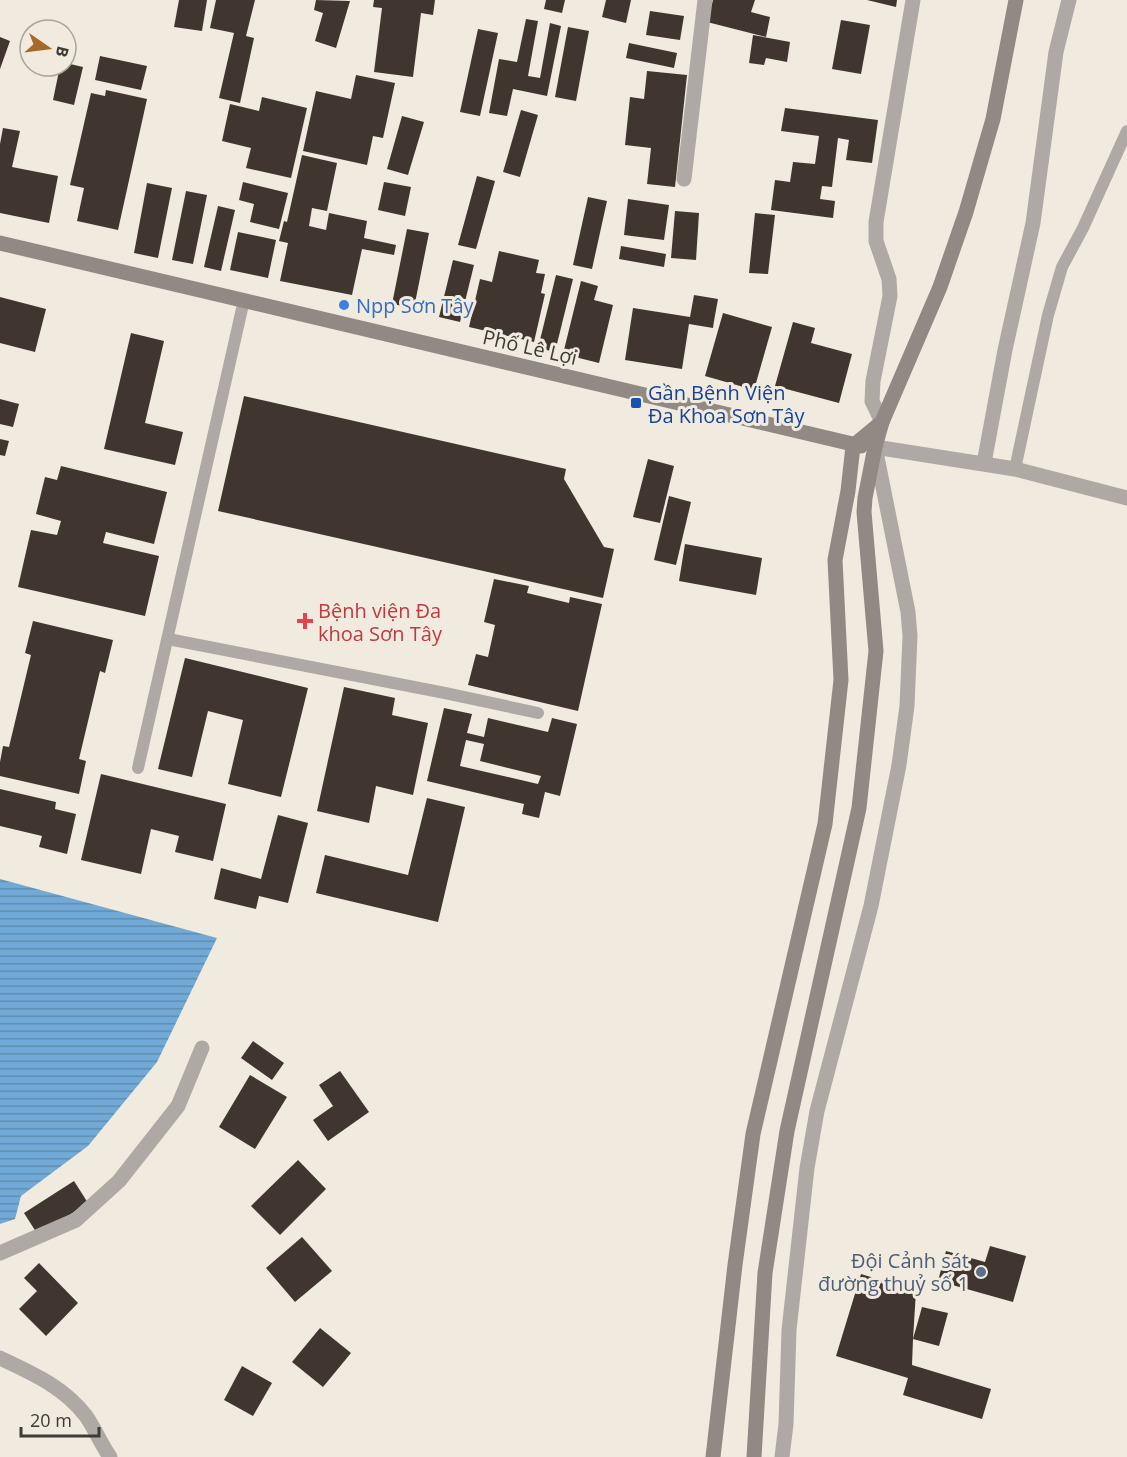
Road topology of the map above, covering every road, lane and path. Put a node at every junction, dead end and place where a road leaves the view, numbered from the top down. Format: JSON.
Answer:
{"nodes":[{"id":1,"x":705,"y":0,"type":"edge"},
{"id":2,"x":913,"y":0,"type":"edge"},
{"id":3,"x":1016,"y":0,"type":"edge"},
{"id":4,"x":1070,"y":0,"type":"edge"},
{"id":5,"x":1127,"y":131,"type":"edge"},
{"id":6,"x":684,"y":179,"type":"dead end"},
{"id":7,"x":0,"y":243,"type":"edge"},
{"id":8,"x":244,"y":300,"type":"junction"},
{"id":9,"x":882,"y":422,"type":"junction"},
{"id":10,"x":853,"y":446,"type":"junction"},
{"id":11,"x":875,"y":447,"type":"junction"},
{"id":12,"x":984,"y":463,"type":"junction"},
{"id":13,"x":1015,"y":469,"type":"junction"},
{"id":14,"x":1127,"y":498,"type":"edge"},
{"id":15,"x":168,"y":639,"type":"junction"},
{"id":16,"x":538,"y":713,"type":"dead end"},
{"id":17,"x":138,"y":768,"type":"dead end"},
{"id":18,"x":202,"y":1048,"type":"dead end"},
{"id":19,"x":0,"y":1253,"type":"edge"},
{"id":20,"x":0,"y":1358,"type":"edge"},
{"id":21,"x":110,"y":1457,"type":"edge"},
{"id":22,"x":713,"y":1457,"type":"edge"},
{"id":23,"x":754,"y":1457,"type":"edge"},
{"id":24,"x":782,"y":1457,"type":"edge"}],
"edges":[{"from":1,"to":6,"type":"street"},
{"from":2,"to":9,"type":"street"},
{"from":3,"to":9,"type":"main road"},
{"from":4,"to":12,"type":"street"},
{"from":5,"to":13,"type":"lane"},
{"from":7,"to":8,"type":"main road","name":"Phố Lê Lợi"},
{"from":8,"to":10,"type":"main road","name":"Phố Lê Lợi"},
{"from":8,"to":15,"type":"lane"},
{"from":9,"to":10,"type":"main road"},
{"from":9,"to":11,"type":"main road"},
{"from":10,"to":11,"type":"main road","name":"Phố Lê Lợi"},
{"from":10,"to":22,"type":"main road"},
{"from":11,"to":12,"type":"street"},
{"from":11,"to":23,"type":"main road"},
{"from":11,"to":24,"type":"street"},
{"from":12,"to":13,"type":"street"},
{"from":13,"to":14,"type":"street"},
{"from":15,"to":16,"type":"lane"},
{"from":15,"to":17,"type":"lane"},
{"from":18,"to":19,"type":"street"},
{"from":20,"to":21,"type":"street"}]}
